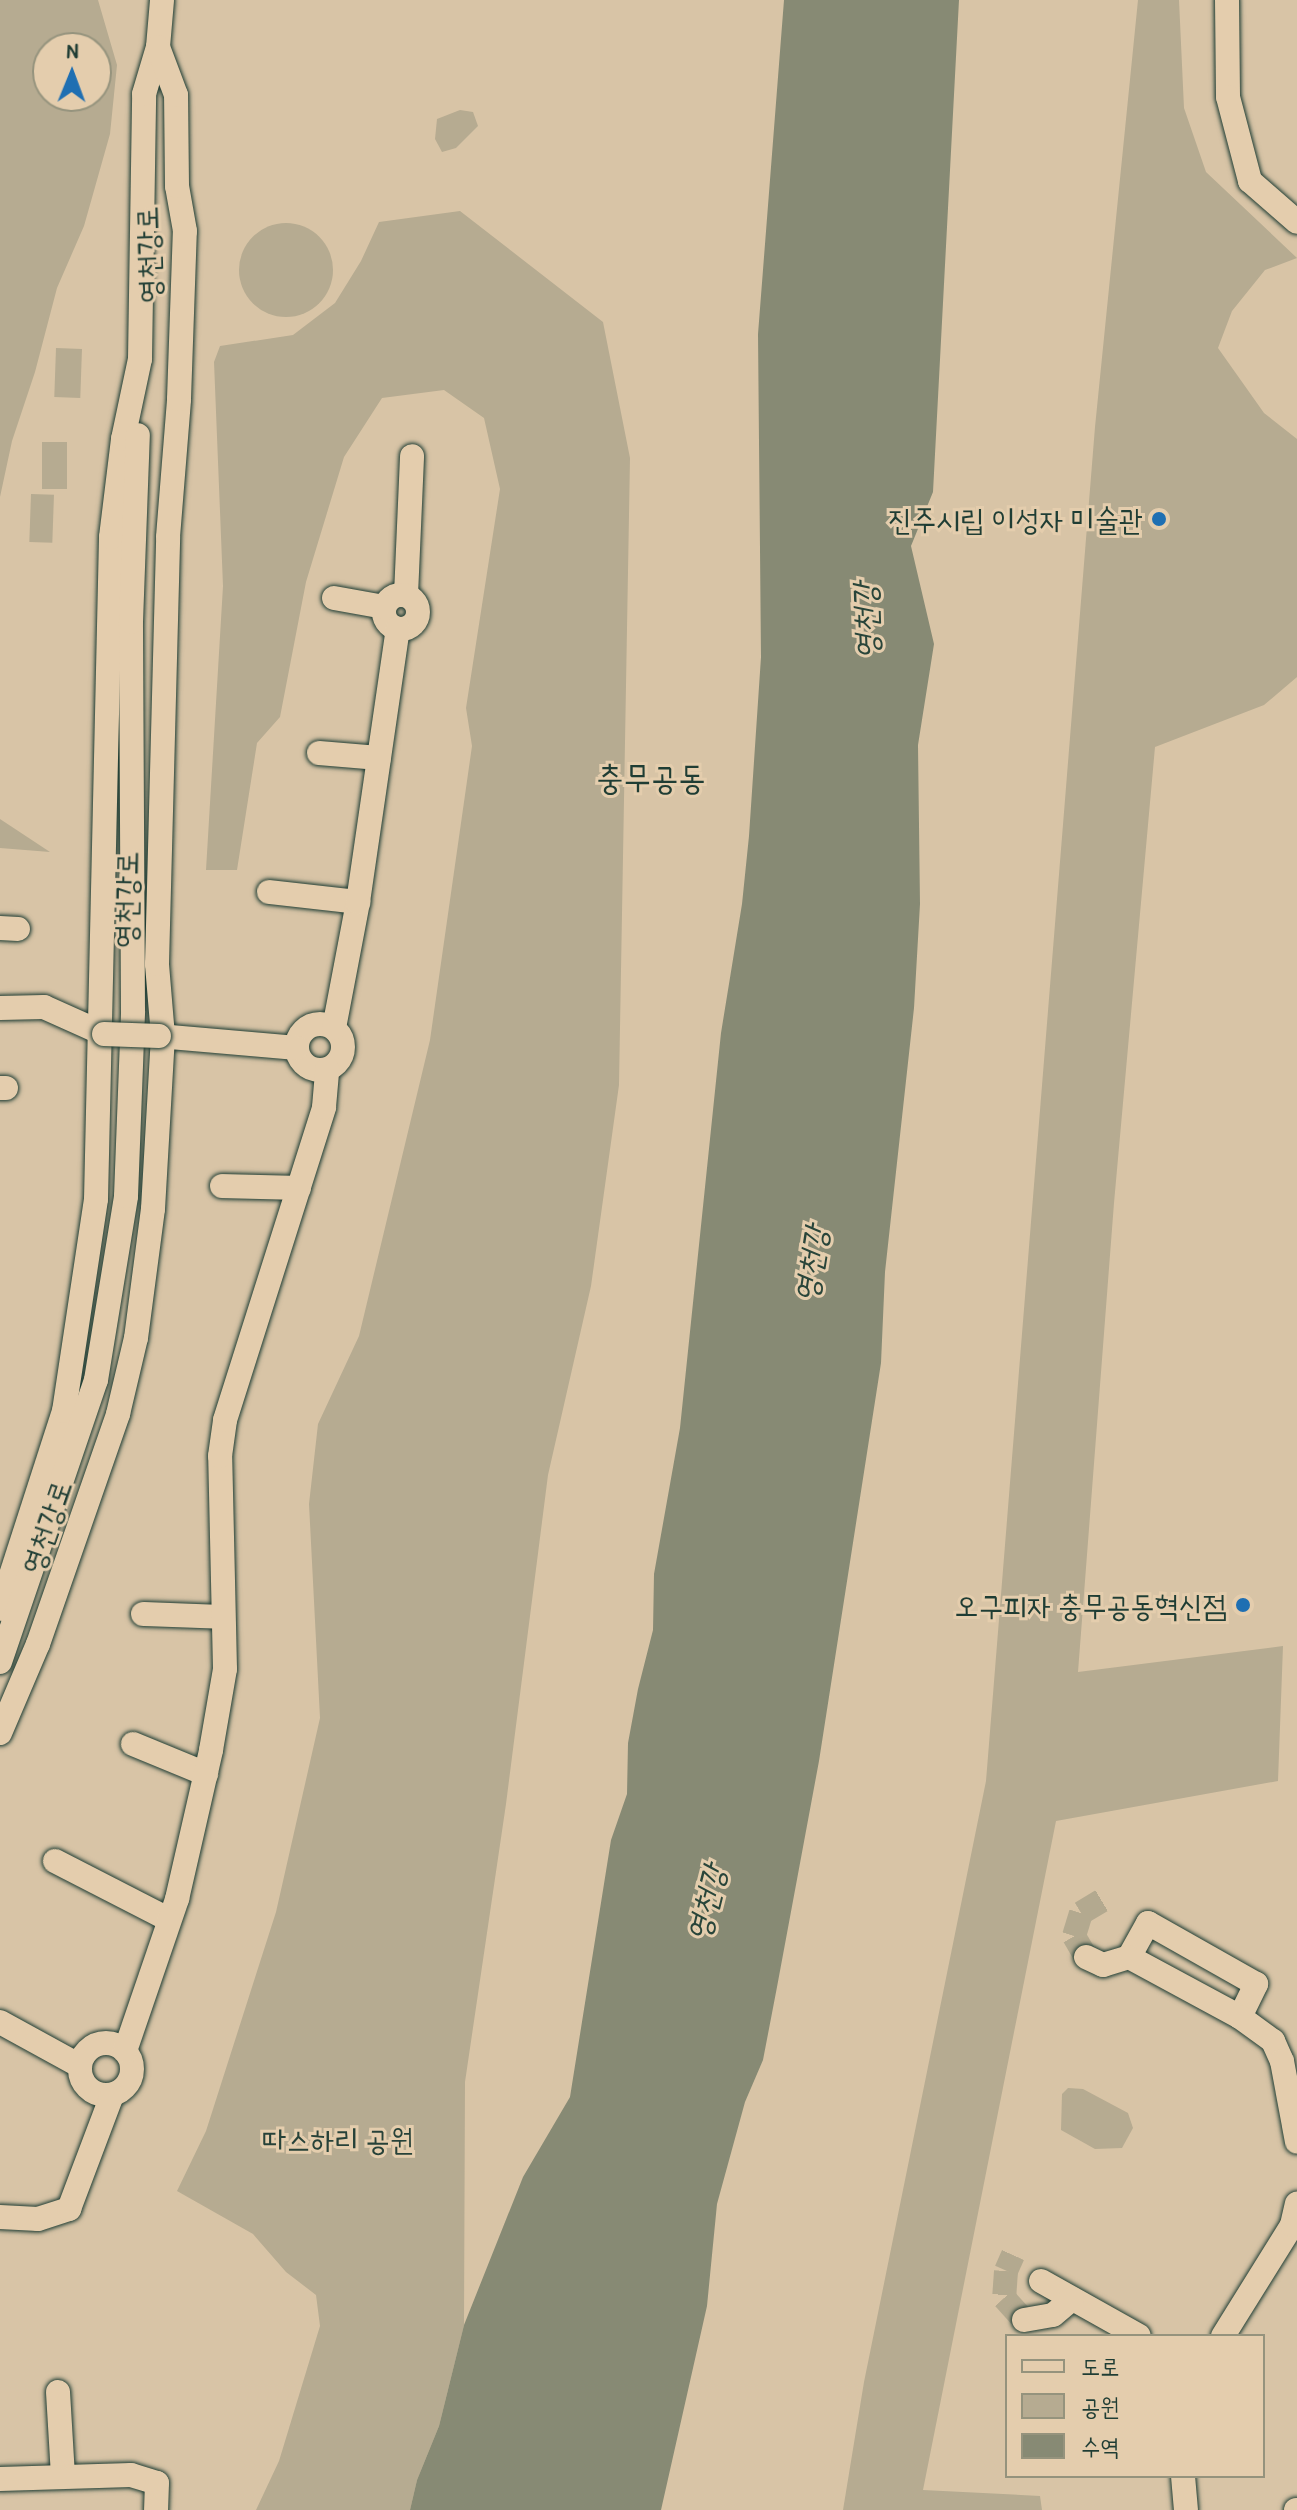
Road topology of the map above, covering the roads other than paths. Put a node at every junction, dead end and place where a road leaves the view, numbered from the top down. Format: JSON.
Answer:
{"nodes":[{"id":1,"x":162,"y":0,"type":"edge"},
{"id":2,"x":1227,"y":0,"type":"edge"},
{"id":3,"x":158,"y":47,"type":"junction"},
{"id":4,"x":1297,"y":222,"type":"edge"},
{"id":5,"x":140,"y":359,"type":"junction"},
{"id":6,"x":412,"y":456,"type":"dead end"},
{"id":7,"x":406,"y":595,"type":"junction"},
{"id":8,"x":334,"y":598,"type":"dead end"},
{"id":9,"x":384,"y":607,"type":"junction"},
{"id":10,"x":398,"y":629,"type":"junction"},
{"id":11,"x":319,"y":753,"type":"dead end"},
{"id":12,"x":379,"y":758,"type":"junction"},
{"id":13,"x":269,"y":892,"type":"dead end"},
{"id":14,"x":358,"y":902,"type":"junction"},
{"id":15,"x":0,"y":1008,"type":"edge"},
{"id":16,"x":334,"y":1028,"type":"junction"},
{"id":17,"x":102,"y":1033,"type":"junction"},
{"id":18,"x":161,"y":1036,"type":"junction"},
{"id":19,"x":296,"y":1048,"type":"junction"},
{"id":20,"x":327,"y":1069,"type":"junction"},
{"id":21,"x":222,"y":1186,"type":"dead end"},
{"id":22,"x":299,"y":1188,"type":"junction"},
{"id":23,"x":0,"y":1609,"type":"edge"},
{"id":24,"x":143,"y":1614,"type":"dead end"},
{"id":25,"x":223,"y":1617,"type":"junction"},
{"id":26,"x":0,"y":1662,"type":"edge"},
{"id":27,"x":0,"y":1733,"type":"edge"},
{"id":28,"x":133,"y":1744,"type":"dead end"},
{"id":29,"x":206,"y":1774,"type":"junction"},
{"id":30,"x":55,"y":1861,"type":"dead end"},
{"id":31,"x":168,"y":1919,"type":"junction"},
{"id":32,"x":1086,"y":1957,"type":"dead end"},
{"id":33,"x":1129,"y":1957,"type":"junction"},
{"id":34,"x":1240,"y":2017,"type":"junction"},
{"id":35,"x":0,"y":2022,"type":"edge"},
{"id":36,"x":125,"y":2051,"type":"junction"},
{"id":37,"x":80,"y":2066,"type":"junction"},
{"id":38,"x":112,"y":2095,"type":"junction"},
{"id":39,"x":1297,"y":2142,"type":"edge"},
{"id":40,"x":1297,"y":2204,"type":"edge"},
{"id":41,"x":0,"y":2217,"type":"edge"},
{"id":42,"x":1041,"y":2281,"type":"dead end"},
{"id":43,"x":1072,"y":2299,"type":"junction"},
{"id":44,"x":1024,"y":2320,"type":"dead end"},
{"id":45,"x":1135,"y":2334,"type":"edge"},
{"id":46,"x":1224,"y":2334,"type":"edge"},
{"id":47,"x":58,"y":2392,"type":"dead end"},
{"id":48,"x":63,"y":2475,"type":"junction"},
{"id":49,"x":1183,"y":2478,"type":"edge"},
{"id":50,"x":0,"y":2479,"type":"edge"},
{"id":51,"x":156,"y":2510,"type":"edge"},
{"id":52,"x":1186,"y":2510,"type":"edge"}],
"edges":[{"from":1,"to":3,"type":"street","name":"영천강로"},
{"from":2,"to":4,"type":"street"},
{"from":3,"to":5,"type":"street","name":"영천강로"},
{"from":3,"to":18,"type":"street","name":"영천강로"},
{"from":5,"to":17,"type":"street","name":"영천강로"},
{"from":5,"to":26,"type":"street","name":"영천강로"},
{"from":6,"to":7,"type":"street"},
{"from":7,"to":9,"type":"street"},
{"from":7,"to":10,"type":"street"},
{"from":8,"to":9,"type":"street"},
{"from":9,"to":10,"type":"street"},
{"from":10,"to":12,"type":"street"},
{"from":11,"to":12,"type":"street"},
{"from":12,"to":14,"type":"street"},
{"from":13,"to":14,"type":"street"},
{"from":14,"to":16,"type":"street"},
{"from":15,"to":17,"type":"street"},
{"from":16,"to":19,"type":"street"},
{"from":16,"to":20,"type":"street"},
{"from":17,"to":18,"type":"street","bridge":true},
{"from":17,"to":23,"type":"street","name":"영천강로"},
{"from":18,"to":19,"type":"street"},
{"from":18,"to":27,"type":"street","name":"영천강로"},
{"from":19,"to":20,"type":"street"},
{"from":20,"to":22,"type":"street"},
{"from":21,"to":22,"type":"street"},
{"from":22,"to":25,"type":"street"},
{"from":24,"to":25,"type":"street"},
{"from":25,"to":29,"type":"street"},
{"from":28,"to":29,"type":"street"},
{"from":29,"to":31,"type":"street"},
{"from":30,"to":31,"type":"street"},
{"from":31,"to":36,"type":"street"},
{"from":32,"to":33,"type":"street"},
{"from":33,"to":34,"type":"street"},
{"from":33,"to":34,"type":"street"},
{"from":34,"to":39,"type":"street"},
{"from":35,"to":37,"type":"street"},
{"from":36,"to":37,"type":"street"},
{"from":36,"to":38,"type":"street"},
{"from":37,"to":38,"type":"street"},
{"from":38,"to":41,"type":"street"},
{"from":40,"to":46,"type":"street"},
{"from":42,"to":43,"type":"street"},
{"from":43,"to":44,"type":"street"},
{"from":43,"to":45,"type":"street"},
{"from":47,"to":48,"type":"street"},
{"from":48,"to":50,"type":"street"},
{"from":48,"to":51,"type":"street"},
{"from":49,"to":52,"type":"street"}]}
